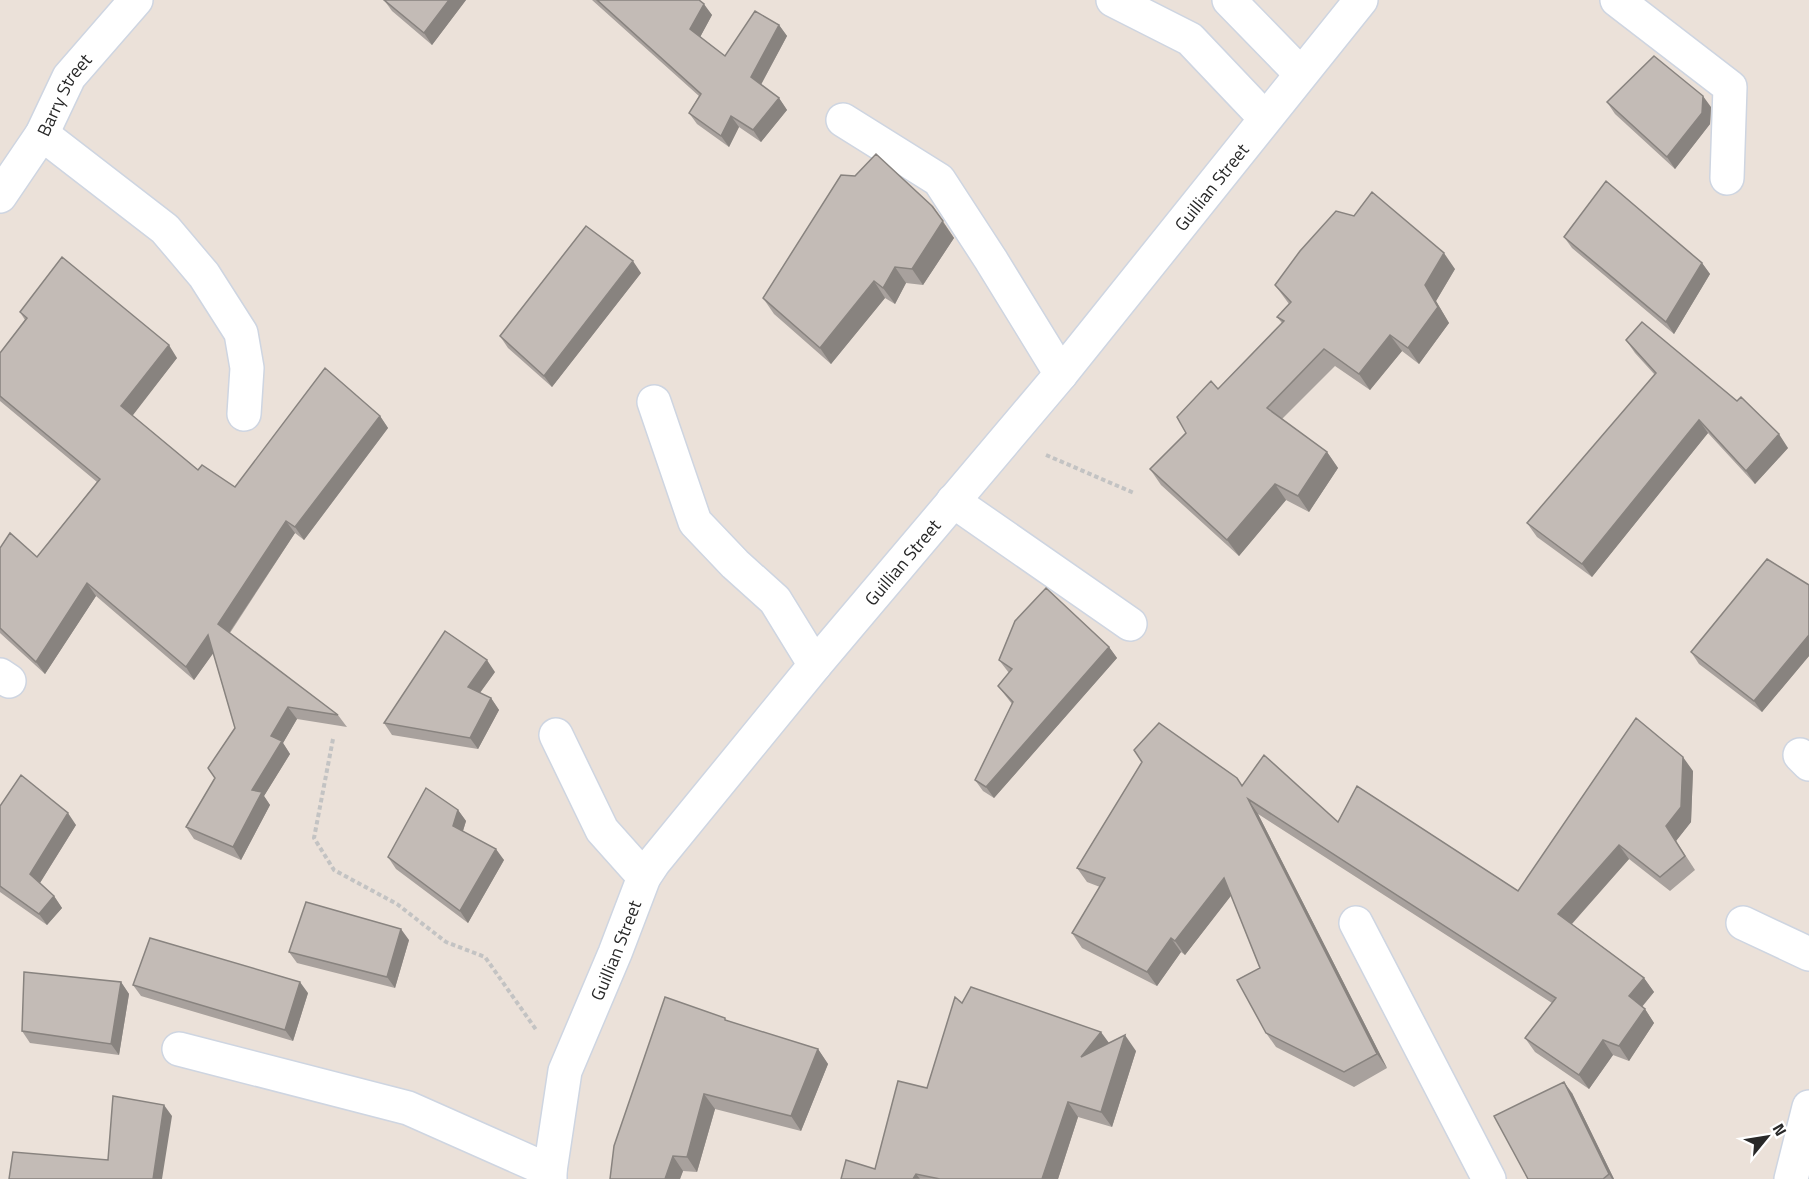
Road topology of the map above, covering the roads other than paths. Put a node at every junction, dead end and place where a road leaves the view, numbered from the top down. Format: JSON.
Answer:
{"nodes":[{"id":1,"x":136,"y":0,"type":"edge"},
{"id":2,"x":1113,"y":0,"type":"edge"},
{"id":3,"x":1229,"y":0,"type":"edge"},
{"id":4,"x":1361,"y":0,"type":"edge"},
{"id":5,"x":1617,"y":0,"type":"edge"},
{"id":6,"x":1301,"y":74,"type":"junction"},
{"id":7,"x":1265,"y":118,"type":"junction"},
{"id":8,"x":843,"y":120,"type":"dead end"},
{"id":9,"x":42,"y":134,"type":"junction"},
{"id":10,"x":1727,"y":178,"type":"dead end"},
{"id":11,"x":0,"y":196,"type":"edge"},
{"id":12,"x":963,"y":258,"type":"dead end"},
{"id":13,"x":1009,"y":290,"type":"junction"},
{"id":14,"x":1061,"y":374,"type":"junction"},
{"id":15,"x":654,"y":402,"type":"dead end"},
{"id":16,"x":244,"y":414,"type":"dead end"},
{"id":17,"x":953,"y":501,"type":"junction"},
{"id":18,"x":1130,"y":624,"type":"dead end"},
{"id":19,"x":815,"y":664,"type":"junction"},
{"id":20,"x":555,"y":735,"type":"dead end"},
{"id":21,"x":644,"y":877,"type":"junction"},
{"id":22,"x":1356,"y":923,"type":"dead end"},
{"id":23,"x":1743,"y":923,"type":"dead end"},
{"id":24,"x":1809,"y":954,"type":"edge"},
{"id":25,"x":179,"y":1049,"type":"dead end"},
{"id":26,"x":1809,"y":1107,"type":"edge"},
{"id":27,"x":550,"y":1175,"type":"edge"},
{"id":28,"x":1489,"y":1179,"type":"edge"},
{"id":29,"x":1791,"y":1179,"type":"edge"}],
"edges":[{"from":1,"to":9,"type":"street","name":"Barry Street"},
{"from":2,"to":7,"type":"street"},
{"from":3,"to":6,"type":"street"},
{"from":4,"to":6,"type":"street","name":"Guillian Street"},
{"from":5,"to":10,"type":"street"},
{"from":6,"to":7,"type":"street","name":"Guillian Street"},
{"from":7,"to":14,"type":"street","name":"Guillian Street"},
{"from":8,"to":13,"type":"street"},
{"from":9,"to":11,"type":"street","name":"Barry Street"},
{"from":9,"to":16,"type":"street"},
{"from":12,"to":13,"type":"street"},
{"from":13,"to":14,"type":"street"},
{"from":14,"to":17,"type":"street","name":"Guillian Street"},
{"from":15,"to":19,"type":"street"},
{"from":17,"to":18,"type":"street"},
{"from":17,"to":19,"type":"street","name":"Guillian Street"},
{"from":19,"to":21,"type":"street","name":"Guillian Street"},
{"from":20,"to":21,"type":"street"},
{"from":21,"to":27,"type":"street","name":"Guillian Street"},
{"from":22,"to":28,"type":"street"},
{"from":23,"to":24,"type":"street"},
{"from":25,"to":27,"type":"street"},
{"from":26,"to":29,"type":"street"}]}
